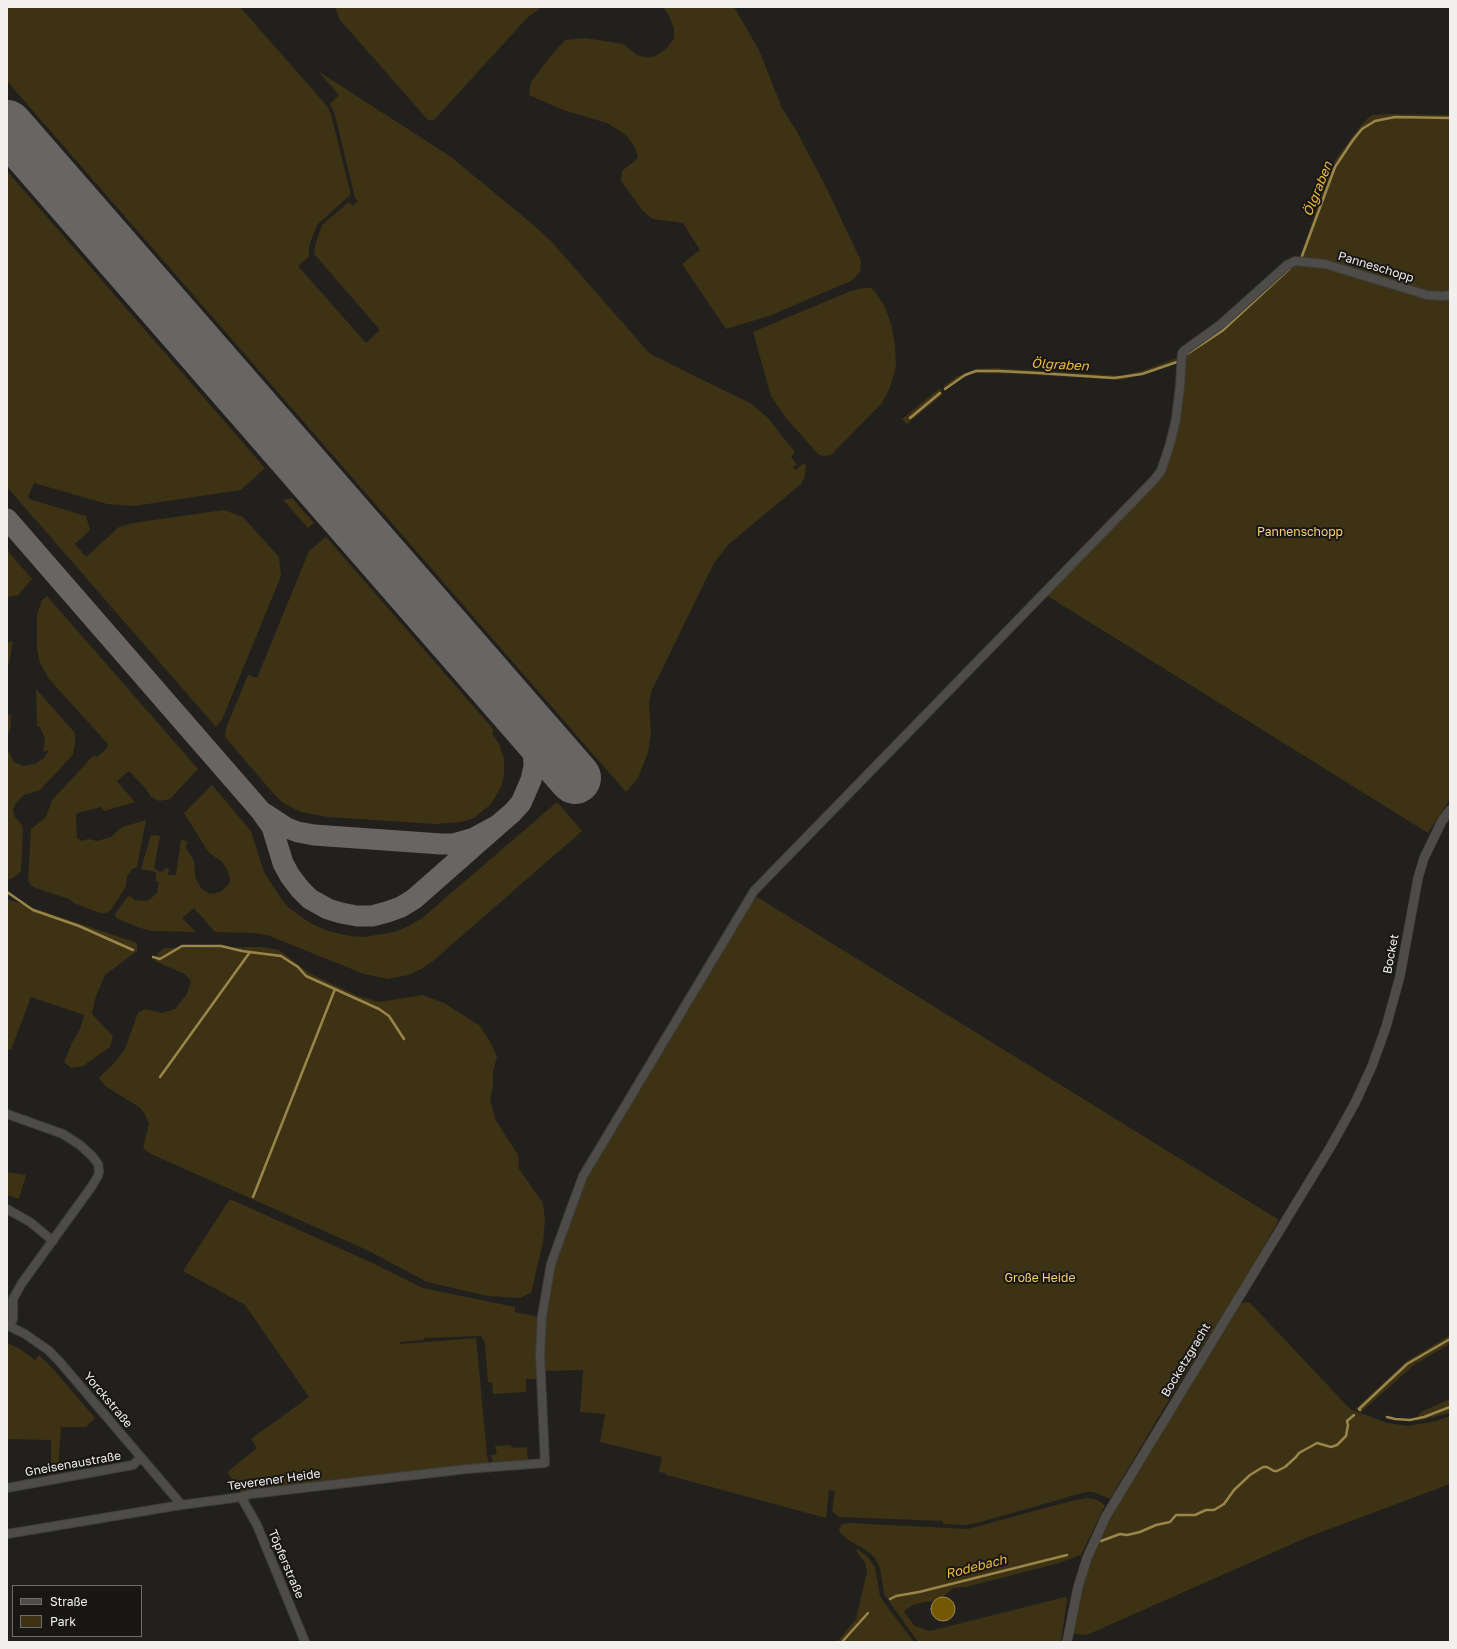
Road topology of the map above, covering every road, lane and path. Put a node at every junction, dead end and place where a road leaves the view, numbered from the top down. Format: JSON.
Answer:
{"nodes":[{"id":1,"x":1450,"y":295,"type":"edge"},
{"id":2,"x":1450,"y":810,"type":"edge"},
{"id":3,"x":1355,"y":1103,"type":"joint"},
{"id":4,"x":7,"y":1114,"type":"edge"},
{"id":5,"x":7,"y":1209,"type":"edge"},
{"id":6,"x":53,"y":1241,"type":"junction"},
{"id":7,"x":8,"y":1325,"type":"edge"},
{"id":8,"x":141,"y":1457,"type":"junction"},
{"id":9,"x":545,"y":1463,"type":"joint"},
{"id":10,"x":7,"y":1488,"type":"edge"},
{"id":11,"x":241,"y":1497,"type":"junction"},
{"id":12,"x":180,"y":1503,"type":"dead end"},
{"id":13,"x":7,"y":1534,"type":"edge"},
{"id":14,"x":305,"y":1642,"type":"edge"},
{"id":15,"x":1067,"y":1642,"type":"edge"}],
"edges":[{"from":1,"to":9,"type":"street","name":"Panneschopp"},
{"from":2,"to":3,"type":"street","name":"Bocket"},
{"from":3,"to":15,"type":"street","name":"Bocketzgracht"},
{"from":4,"to":6,"type":"street"},
{"from":5,"to":6,"type":"street"},
{"from":6,"to":7,"type":"street"},
{"from":7,"to":8,"type":"street","name":"Yorckstraße"},
{"from":8,"to":10,"type":"street","name":"Gneisenaustraße"},
{"from":8,"to":12,"type":"street","name":"Yorckstraße"},
{"from":9,"to":11,"type":"street","name":"Teverener Heide"},
{"from":11,"to":13,"type":"street","name":"Teverener Heide"},
{"from":11,"to":14,"type":"street","name":"Töpferstraße"}]}
